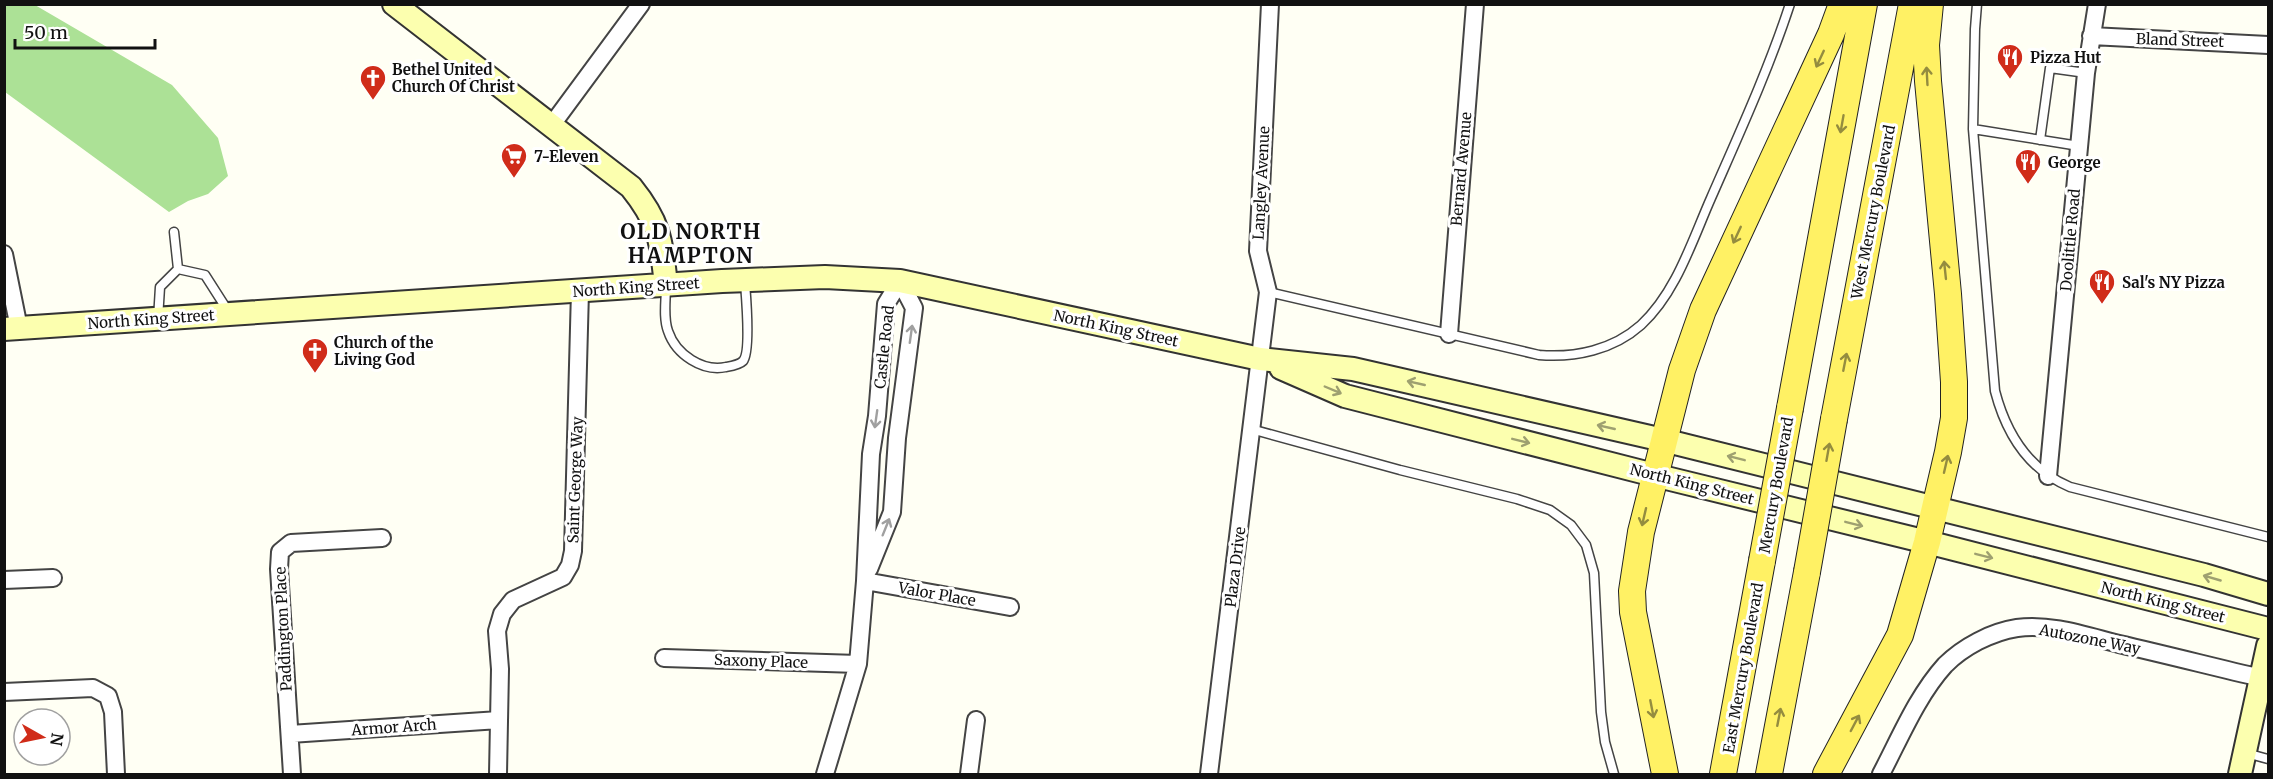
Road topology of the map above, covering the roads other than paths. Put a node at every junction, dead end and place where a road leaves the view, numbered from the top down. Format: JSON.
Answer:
{"nodes":[{"id":1,"x":394,"y":4,"type":"edge"},
{"id":2,"x":641,"y":4,"type":"edge"},
{"id":3,"x":1270,"y":4,"type":"edge"},
{"id":4,"x":1475,"y":4,"type":"edge"},
{"id":5,"x":1790,"y":4,"type":"edge"},
{"id":6,"x":1842,"y":4,"type":"edge"},
{"id":7,"x":1864,"y":4,"type":"edge"},
{"id":8,"x":1901,"y":4,"type":"edge"},
{"id":9,"x":1911,"y":4,"type":"edge"},
{"id":10,"x":1930,"y":4,"type":"edge"},
{"id":11,"x":1977,"y":4,"type":"edge"},
{"id":12,"x":2097,"y":4,"type":"edge"},
{"id":13,"x":2091,"y":36,"type":"junction"},
{"id":14,"x":1905,"y":39,"type":"junction"},
{"id":15,"x":2268,"y":45,"type":"edge"},
{"id":16,"x":2086,"y":73,"type":"junction"},
{"id":17,"x":550,"y":126,"type":"junction"},
{"id":18,"x":1973,"y":129,"type":"junction"},
{"id":19,"x":2040,"y":140,"type":"junction"},
{"id":20,"x":2079,"y":146,"type":"junction"},
{"id":21,"x":174,"y":232,"type":"dead end"},
{"id":22,"x":4,"y":254,"type":"edge"},
{"id":23,"x":178,"y":269,"type":"junction"},
{"id":24,"x":745,"y":280,"type":"junction"},
{"id":25,"x":900,"y":281,"type":"junction"},
{"id":26,"x":666,"y":285,"type":"junction"},
{"id":27,"x":580,"y":291,"type":"junction"},
{"id":28,"x":1268,"y":291,"type":"junction"},
{"id":29,"x":230,"y":314,"type":"junction"},
{"id":30,"x":158,"y":319,"type":"junction"},
{"id":31,"x":12,"y":329,"type":"edge"},
{"id":32,"x":1449,"y":334,"type":"junction"},
{"id":33,"x":1260,"y":359,"type":"junction"},
{"id":34,"x":1251,"y":429,"type":"junction"},
{"id":35,"x":1663,"y":440,"type":"junction"},
{"id":36,"x":1654,"y":475,"type":"junction"},
{"id":37,"x":2048,"y":476,"type":"junction"},
{"id":38,"x":1936,"y":507,"type":"junction"},
{"id":39,"x":2268,"y":537,"type":"edge"},
{"id":40,"x":382,"y":538,"type":"dead end"},
{"id":41,"x":1927,"y":542,"type":"junction"},
{"id":42,"x":1762,"y":561,"type":"joint"},
{"id":43,"x":52,"y":578,"type":"dead end"},
{"id":44,"x":4,"y":580,"type":"edge"},
{"id":45,"x":865,"y":581,"type":"junction"},
{"id":46,"x":2268,"y":594,"type":"edge"},
{"id":47,"x":1010,"y":607,"type":"dead end"},
{"id":48,"x":2268,"y":629,"type":"edge"},
{"id":49,"x":2268,"y":646,"type":"edge"},
{"id":50,"x":664,"y":658,"type":"dead end"},
{"id":51,"x":858,"y":664,"type":"junction"},
{"id":52,"x":4,"y":692,"type":"edge"},
{"id":53,"x":2262,"y":693,"type":"edge"},
{"id":54,"x":499,"y":720,"type":"junction"},
{"id":55,"x":976,"y":720,"type":"dead end"},
{"id":56,"x":290,"y":734,"type":"junction"},
{"id":57,"x":2244,"y":752,"type":"junction"},
{"id":58,"x":2268,"y":759,"type":"edge"},
{"id":59,"x":116,"y":774,"type":"edge"},
{"id":60,"x":292,"y":774,"type":"edge"},
{"id":61,"x":498,"y":774,"type":"edge"},
{"id":62,"x":825,"y":774,"type":"edge"},
{"id":63,"x":969,"y":774,"type":"edge"},
{"id":64,"x":1209,"y":774,"type":"edge"},
{"id":65,"x":1614,"y":774,"type":"edge"},
{"id":66,"x":1665,"y":774,"type":"edge"},
{"id":67,"x":1723,"y":774,"type":"edge"},
{"id":68,"x":1769,"y":774,"type":"edge"},
{"id":69,"x":1827,"y":774,"type":"edge"},
{"id":70,"x":1881,"y":774,"type":"edge"},
{"id":71,"x":2240,"y":774,"type":"edge"}],
"edges":[{"from":1,"to":17,"type":"main road"},
{"from":2,"to":17,"type":"street"},
{"from":3,"to":28,"type":"street","name":"Langley Avenue"},
{"from":4,"to":32,"type":"street","name":"Bernard Avenue"},
{"from":5,"to":32,"type":"lane"},
{"from":6,"to":35,"type":"main road","one_way":true},
{"from":7,"to":42,"type":"main road","name":"Mercury Boulevard","one_way":true,"bridge":true},
{"from":8,"to":14,"type":"main road"},
{"from":9,"to":14,"type":"main road","name":"West Mercury Boulevard"},
{"from":38,"to":10,"type":"main road","one_way":true},
{"from":11,"to":18,"type":"lane"},
{"from":12,"to":13,"type":"street","name":"Doolittle Road"},
{"from":13,"to":15,"type":"street","name":"Bland Street"},
{"from":13,"to":16,"type":"street","name":"Doolittle Road"},
{"from":68,"to":14,"type":"main road","name":"West Mercury Boulevard","one_way":true,"bridge":true},
{"from":16,"to":19,"type":"lane"},
{"from":16,"to":20,"type":"street","name":"Doolittle Road"},
{"from":17,"to":26,"type":"main road"},
{"from":18,"to":19,"type":"lane"},
{"from":18,"to":37,"type":"lane"},
{"from":19,"to":20,"type":"lane"},
{"from":20,"to":37,"type":"street","name":"Doolittle Road"},
{"from":21,"to":23,"type":"lane"},
{"from":22,"to":31,"type":"street"},
{"from":23,"to":29,"type":"lane"},
{"from":23,"to":30,"type":"lane"},
{"from":24,"to":25,"type":"main road","name":"North King Street"},
{"from":24,"to":26,"type":"main road","name":"North King Street"},
{"from":24,"to":26,"type":"lane"},
{"from":25,"to":33,"type":"main road","name":"North King Street"},
{"from":25,"to":45,"type":"street","name":"Castle Road","one_way":true},
{"from":45,"to":25,"type":"street","name":"Castle Road","one_way":true},
{"from":26,"to":27,"type":"main road","name":"North King Street"},
{"from":27,"to":29,"type":"main road","name":"North King Street"},
{"from":27,"to":54,"type":"street","name":"Saint George Way"},
{"from":28,"to":32,"type":"lane"},
{"from":28,"to":33,"type":"street","name":"Langley Avenue"},
{"from":29,"to":30,"type":"main road","name":"North King Street"},
{"from":30,"to":31,"type":"main road","name":"North King Street"},
{"from":33,"to":34,"type":"street","name":"Plaza Drive"},
{"from":35,"to":33,"type":"main road","name":"North King Street","one_way":true},
{"from":33,"to":36,"type":"main road","name":"North King Street","one_way":true},
{"from":34,"to":64,"type":"street","name":"Plaza Drive"},
{"from":34,"to":65,"type":"lane"},
{"from":35,"to":36,"type":"main road"},
{"from":38,"to":35,"type":"main road","name":"North King Street","one_way":true},
{"from":36,"to":41,"type":"main road","name":"North King Street","one_way":true},
{"from":36,"to":66,"type":"main road","one_way":true},
{"from":37,"to":39,"type":"lane"},
{"from":38,"to":41,"type":"main road"},
{"from":46,"to":38,"type":"main road","name":"North King Street","one_way":true},
{"from":40,"to":56,"type":"street","name":"Paddington Place"},
{"from":41,"to":48,"type":"main road","name":"North King Street","one_way":true},
{"from":69,"to":41,"type":"main road","one_way":true},
{"from":42,"to":67,"type":"main road","name":"East Mercury Boulevard"},
{"from":43,"to":44,"type":"street"},
{"from":45,"to":47,"type":"street","name":"Valor Place"},
{"from":45,"to":51,"type":"street","name":"Castle Road"},
{"from":49,"to":53,"type":"main road"},
{"from":50,"to":51,"type":"street","name":"Saxony Place"},
{"from":51,"to":62,"type":"street","name":"Castle Road"},
{"from":52,"to":59,"type":"street"},
{"from":53,"to":57,"type":"main road"},
{"from":53,"to":70,"type":"street","name":"Autozone Way"},
{"from":54,"to":56,"type":"street","name":"Armor Arch"},
{"from":54,"to":61,"type":"street","name":"Saint George Way"},
{"from":55,"to":63,"type":"street"},
{"from":56,"to":60,"type":"street","name":"Paddington Place"},
{"from":57,"to":58,"type":"lane"},
{"from":57,"to":71,"type":"main road"}]}
